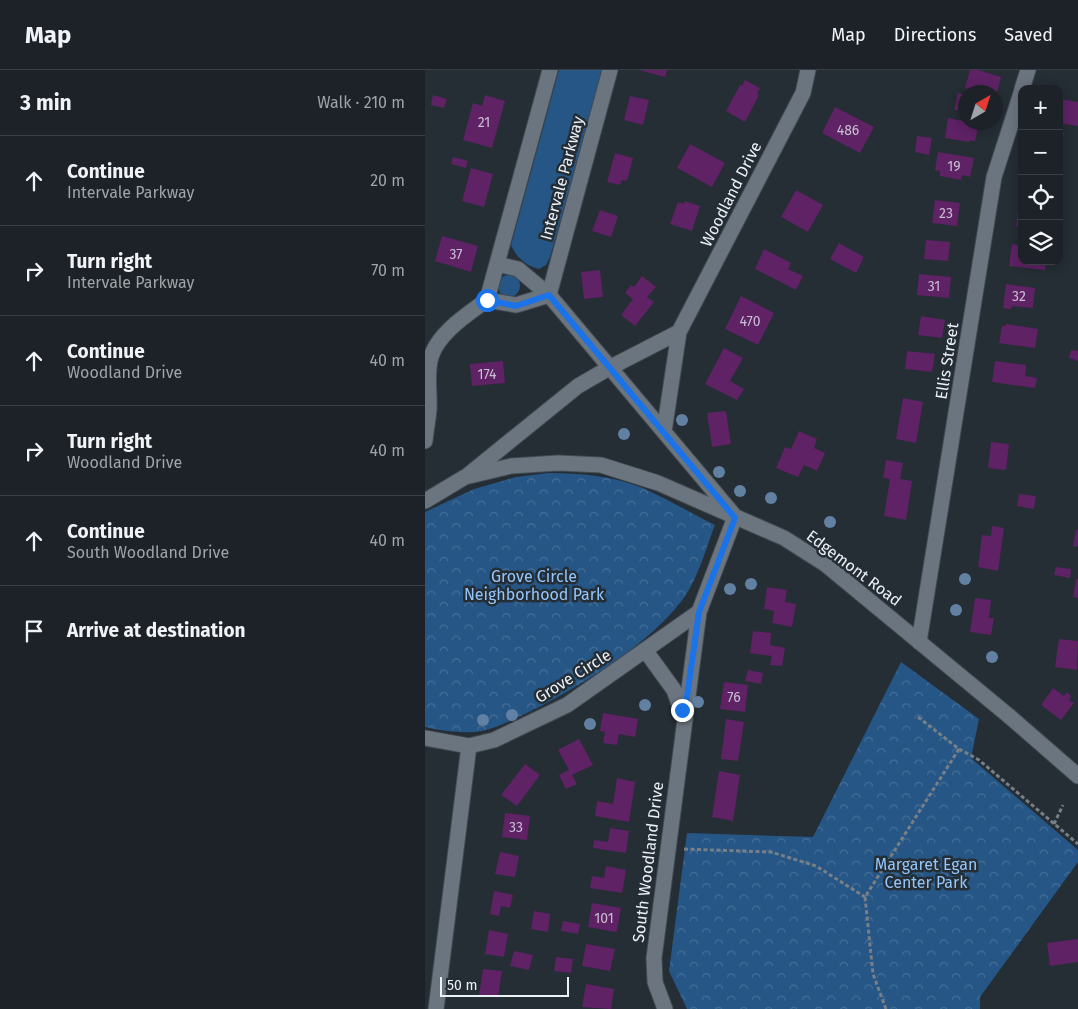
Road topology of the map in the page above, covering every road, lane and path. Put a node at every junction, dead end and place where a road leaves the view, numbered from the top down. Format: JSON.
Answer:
{"nodes":[{"id":1,"x":550,"y":70,"type":"edge"},
{"id":2,"x":610,"y":70,"type":"edge"},
{"id":3,"x":808,"y":70,"type":"edge"},
{"id":4,"x":1028,"y":70,"type":"edge"},
{"id":5,"x":1023,"y":85,"type":"edge"},
{"id":6,"x":1018,"y":102,"type":"edge"},
{"id":7,"x":497,"y":264,"type":"junction"},
{"id":8,"x":549,"y":295,"type":"junction"},
{"id":9,"x":487,"y":300,"type":"junction"},
{"id":10,"x":679,"y":332,"type":"junction"},
{"id":11,"x":609,"y":368,"type":"junction"},
{"id":12,"x":664,"y":432,"type":"junction"},
{"id":13,"x":425,"y":441,"type":"edge"},
{"id":14,"x":465,"y":477,"type":"junction"},
{"id":15,"x":425,"y":501,"type":"edge"},
{"id":16,"x":735,"y":518,"type":"junction"},
{"id":17,"x":699,"y":612,"type":"junction"},
{"id":18,"x":919,"y":642,"type":"junction"},
{"id":19,"x":645,"y":650,"type":"junction"},
{"id":20,"x":918,"y":716,"type":"dead end"},
{"id":21,"x":684,"y":718,"type":"junction"},
{"id":22,"x":425,"y":738,"type":"edge"},
{"id":23,"x":469,"y":746,"type":"junction"},
{"id":24,"x":959,"y":749,"type":"junction"},
{"id":25,"x":1078,"y":774,"type":"edge"},
{"id":26,"x":1063,"y":805,"type":"dead end"},
{"id":27,"x":1054,"y":824,"type":"junction"},
{"id":28,"x":1078,"y":844,"type":"edge"},
{"id":29,"x":667,"y":848,"type":"junction"},
{"id":30,"x":865,"y":897,"type":"junction"},
{"id":31,"x":436,"y":1009,"type":"edge"},
{"id":32,"x":665,"y":1009,"type":"edge"},
{"id":33,"x":886,"y":1009,"type":"edge"}],
"edges":[{"from":1,"to":7,"type":"street"},
{"from":2,"to":8,"type":"street","name":"Intervale Parkway"},
{"from":3,"to":10,"type":"street","name":"Woodland Drive"},
{"from":4,"to":5,"type":"street","name":"Ellis Street"},
{"from":6,"to":18,"type":"street","name":"Ellis Street"},
{"from":7,"to":8,"type":"street"},
{"from":7,"to":9,"type":"street"},
{"from":8,"to":9,"type":"street"},
{"from":8,"to":11,"type":"street"},
{"from":9,"to":13,"type":"street"},
{"from":10,"to":11,"type":"street"},
{"from":10,"to":12,"type":"street","name":"Woodland Drive"},
{"from":11,"to":12,"type":"street"},
{"from":11,"to":14,"type":"street"},
{"from":12,"to":16,"type":"street"},
{"from":14,"to":15,"type":"street","name":"Edgemont Road"},
{"from":14,"to":16,"type":"street","name":"Edgemont Road"},
{"from":16,"to":17,"type":"street"},
{"from":16,"to":18,"type":"street","name":"Edgemont Road"},
{"from":17,"to":19,"type":"street","name":"Grove Circle"},
{"from":17,"to":21,"type":"street","name":"South Woodland Drive"},
{"from":18,"to":25,"type":"street","name":"Edgemont Road"},
{"from":19,"to":21,"type":"street","name":"South Woodland Drive"},
{"from":19,"to":23,"type":"street","name":"Grove Circle"},
{"from":20,"to":24,"type":"path"},
{"from":21,"to":29,"type":"street","name":"South Woodland Drive"},
{"from":22,"to":23,"type":"street","name":"Grove Circle"},
{"from":23,"to":31,"type":"street"},
{"from":24,"to":27,"type":"path"},
{"from":24,"to":30,"type":"path"},
{"from":26,"to":27,"type":"path"},
{"from":27,"to":28,"type":"path"},
{"from":29,"to":30,"type":"path"},
{"from":29,"to":32,"type":"street","name":"South Woodland Drive"},
{"from":30,"to":33,"type":"path"}]}
